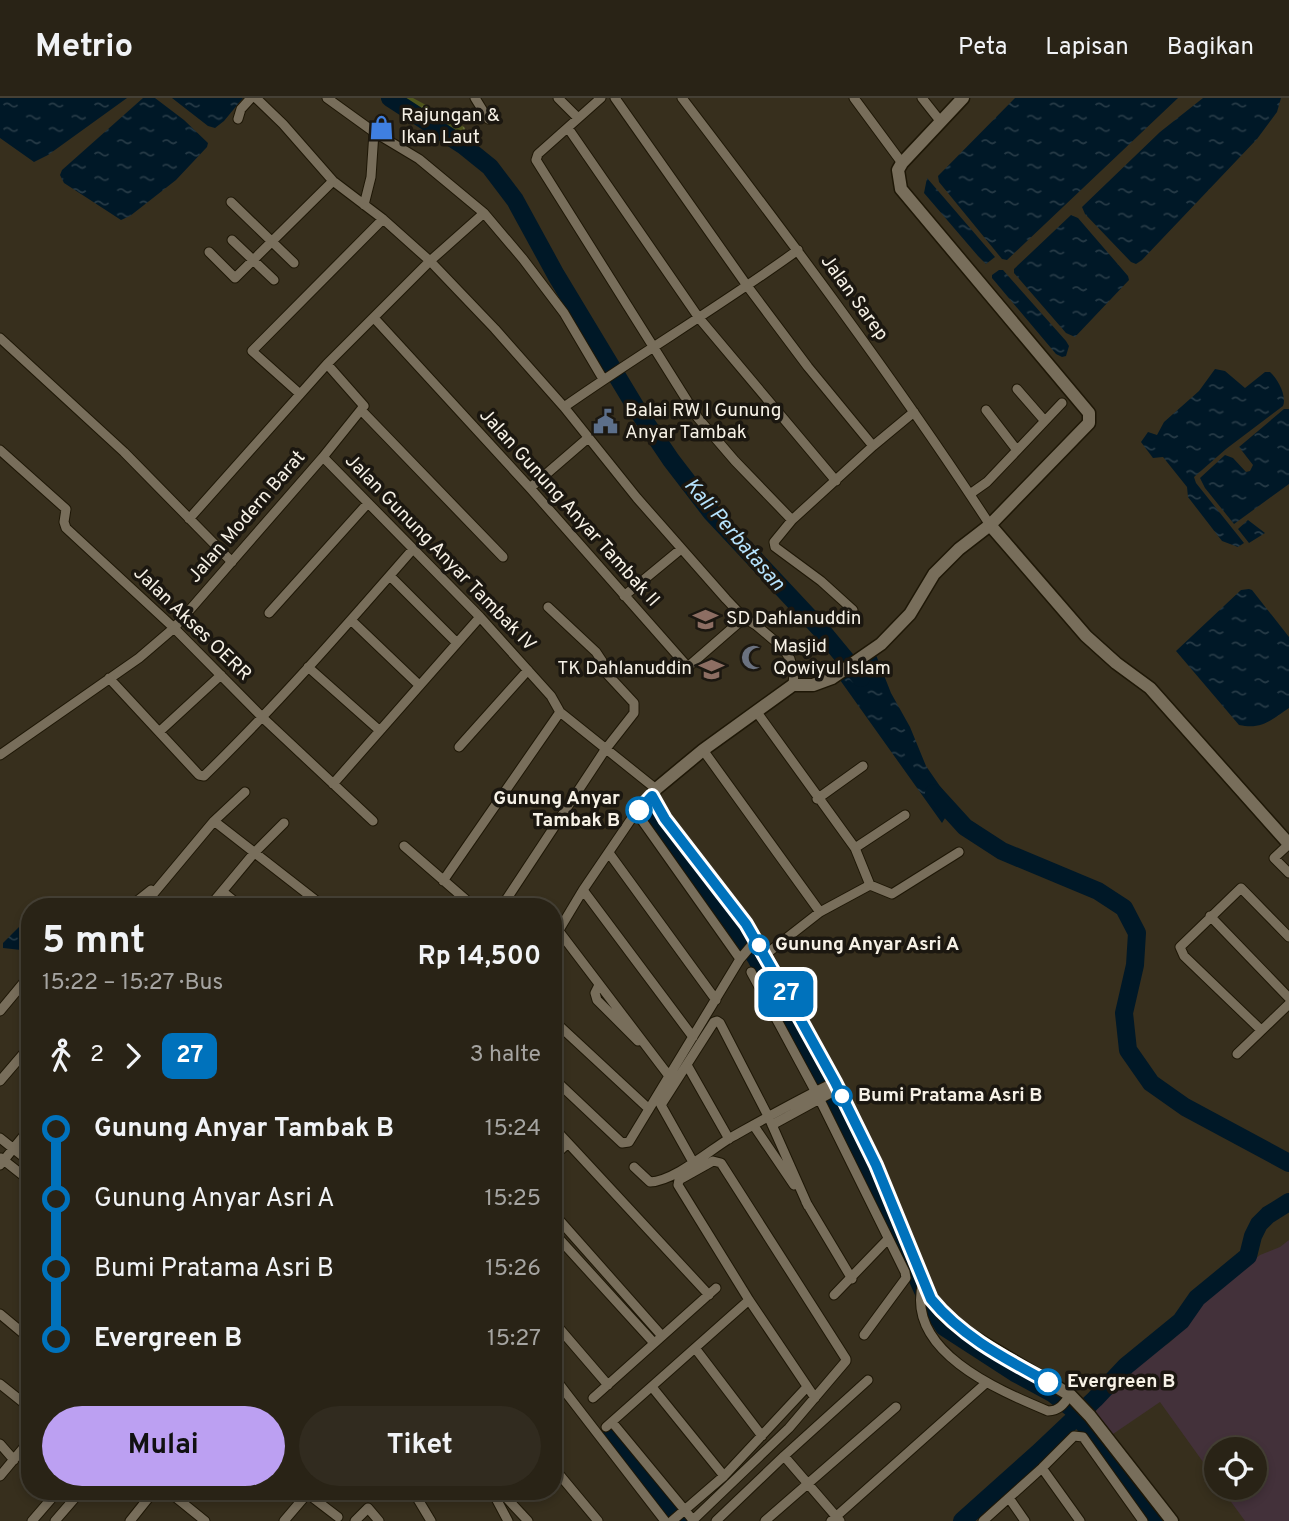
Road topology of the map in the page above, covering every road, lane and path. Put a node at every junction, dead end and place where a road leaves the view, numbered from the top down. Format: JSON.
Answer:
{"nodes":[{"id":1,"x":253,"y":98,"type":"edge"},
{"id":2,"x":327,"y":98,"type":"edge"},
{"id":3,"x":475,"y":98,"type":"edge"},
{"id":4,"x":601,"y":98,"type":"edge"},
{"id":5,"x":615,"y":98,"type":"edge"},
{"id":6,"x":682,"y":98,"type":"edge"},
{"id":7,"x":853,"y":98,"type":"edge"},
{"id":8,"x":922,"y":98,"type":"edge"},
{"id":9,"x":963,"y":98,"type":"edge"},
{"id":10,"x":560,"y":100,"type":"edge"},
{"id":11,"x":575,"y":115,"type":"junction"},
{"id":12,"x":238,"y":119,"type":"dead end"},
{"id":13,"x":488,"y":119,"type":"dead end"},
{"id":14,"x":941,"y":122,"type":"junction"},
{"id":15,"x":568,"y":128,"type":"junction"},
{"id":16,"x":374,"y":132,"type":"junction"},
{"id":17,"x":902,"y":163,"type":"junction"},
{"id":18,"x":333,"y":181,"type":"junction"},
{"id":19,"x":231,"y":202,"type":"dead end"},
{"id":20,"x":364,"y":205,"type":"junction"},
{"id":21,"x":484,"y":213,"type":"junction"},
{"id":22,"x":383,"y":219,"type":"junction"},
{"id":23,"x":232,"y":240,"type":"dead end"},
{"id":24,"x":271,"y":241,"type":"junction"},
{"id":25,"x":798,"y":250,"type":"junction"},
{"id":26,"x":209,"y":252,"type":"dead end"},
{"id":27,"x":252,"y":260,"type":"junction"},
{"id":28,"x":294,"y":263,"type":"dead end"},
{"id":29,"x":434,"y":264,"type":"junction"},
{"id":30,"x":274,"y":280,"type":"dead end"},
{"id":31,"x":748,"y":287,"type":"junction"},
{"id":32,"x":699,"y":318,"type":"junction"},
{"id":33,"x":375,"y":319,"type":"junction"},
{"id":34,"x":0,"y":338,"type":"edge"},
{"id":35,"x":653,"y":348,"type":"junction"},
{"id":36,"x":327,"y":364,"type":"junction"},
{"id":37,"x":605,"y":378,"type":"junction"},
{"id":38,"x":1017,"y":389,"type":"dead end"},
{"id":39,"x":300,"y":394,"type":"junction"},
{"id":40,"x":1062,"y":403,"type":"dead end"},
{"id":41,"x":564,"y":407,"type":"junction"},
{"id":42,"x":986,"y":410,"type":"dead end"},
{"id":43,"x":361,"y":411,"type":"junction"},
{"id":44,"x":914,"y":412,"type":"junction"},
{"id":45,"x":1044,"y":421,"type":"junction"},
{"id":46,"x":588,"y":438,"type":"junction"},
{"id":47,"x":873,"y":446,"type":"junction"},
{"id":48,"x":1016,"y":449,"type":"junction"},
{"id":49,"x":0,"y":450,"type":"edge"},
{"id":50,"x":323,"y":457,"type":"junction"},
{"id":51,"x":836,"y":481,"type":"junction"},
{"id":52,"x":985,"y":485,"type":"junction"},
{"id":53,"x":530,"y":488,"type":"junction"},
{"id":54,"x":970,"y":494,"type":"junction"},
{"id":55,"x":368,"y":503,"type":"junction"},
{"id":56,"x":979,"y":504,"type":"junction"},
{"id":57,"x":189,"y":519,"type":"junction"},
{"id":58,"x":792,"y":520,"type":"junction"},
{"id":59,"x":990,"y":525,"type":"junction"},
{"id":60,"x":412,"y":549,"type":"junction"},
{"id":61,"x":681,"y":549,"type":"junction"},
{"id":62,"x":503,"y":557,"type":"dead end"},
{"id":63,"x":232,"y":562,"type":"junction"},
{"id":64,"x":390,"y":576,"type":"junction"},
{"id":65,"x":624,"y":596,"type":"junction"},
{"id":66,"x":548,"y":607,"type":"dead end"},
{"id":67,"x":853,"y":610,"type":"dead end"},
{"id":68,"x":269,"y":613,"type":"dead end"},
{"id":69,"x":480,"y":617,"type":"junction"},
{"id":70,"x":744,"y":618,"type":"junction"},
{"id":71,"x":352,"y":621,"type":"junction"},
{"id":72,"x":174,"y":628,"type":"junction"},
{"id":73,"x":456,"y":642,"type":"junction"},
{"id":74,"x":308,"y":667,"type":"junction"},
{"id":75,"x":528,"y":670,"type":"junction"},
{"id":76,"x":221,"y":675,"type":"junction"},
{"id":77,"x":109,"y":678,"type":"junction"},
{"id":78,"x":419,"y":685,"type":"junction"},
{"id":79,"x":793,"y":685,"type":"junction"},
{"id":80,"x":755,"y":711,"type":"junction"},
{"id":81,"x":560,"y":712,"type":"junction"},
{"id":82,"x":263,"y":718,"type":"junction"},
{"id":83,"x":379,"y":730,"type":"junction"},
{"id":84,"x":159,"y":732,"type":"junction"},
{"id":85,"x":459,"y":747,"type":"dead end"},
{"id":86,"x":605,"y":750,"type":"junction"},
{"id":87,"x":703,"y":750,"type":"junction"},
{"id":88,"x":0,"y":755,"type":"edge"},
{"id":89,"x":863,"y":766,"type":"dead end"},
{"id":90,"x":332,"y":784,"type":"junction"},
{"id":91,"x":245,"y":792,"type":"dead end"},
{"id":92,"x":654,"y":792,"type":"junction"},
{"id":93,"x":817,"y":799,"type":"junction"},
{"id":94,"x":636,"y":812,"type":"junction"},
{"id":95,"x":905,"y":815,"type":"dead end"},
{"id":96,"x":214,"y":821,"type":"junction"},
{"id":97,"x":373,"y":821,"type":"dead end"},
{"id":98,"x":284,"y":823,"type":"dead end"},
{"id":99,"x":1289,"y":844,"type":"edge"},
{"id":100,"x":404,"y":846,"type":"dead end"},
{"id":101,"x":855,"y":848,"type":"junction"},
{"id":102,"x":255,"y":852,"type":"junction"},
{"id":103,"x":959,"y":852,"type":"dead end"},
{"id":104,"x":609,"y":853,"type":"junction"},
{"id":105,"x":1289,"y":873,"type":"edge"},
{"id":106,"x":165,"y":878,"type":"junction"},
{"id":107,"x":443,"y":881,"type":"junction"},
{"id":108,"x":870,"y":885,"type":"junction"},
{"id":109,"x":583,"y":890,"type":"junction"},
{"id":110,"x":223,"y":892,"type":"junction"},
{"id":111,"x":141,"y":898,"type":"edge"},
{"id":112,"x":149,"y":898,"type":"edge"},
{"id":113,"x":217,"y":898,"type":"edge"},
{"id":114,"x":230,"y":898,"type":"edge"},
{"id":115,"x":313,"y":898,"type":"edge"},
{"id":116,"x":463,"y":898,"type":"edge"},
{"id":117,"x":507,"y":898,"type":"edge"},
{"id":118,"x":820,"y":912,"type":"junction"},
{"id":119,"x":1210,"y":916,"type":"junction"},
{"id":120,"x":562,"y":924,"type":"edge"},
{"id":121,"x":562,"y":935,"type":"edge"},
{"id":122,"x":1289,"y":937,"type":"edge"},
{"id":123,"x":753,"y":943,"type":"junction"},
{"id":124,"x":765,"y":955,"type":"junction"},
{"id":125,"x":741,"y":958,"type":"junction"},
{"id":126,"x":751,"y":972,"type":"dead end"},
{"id":127,"x":21,"y":986,"type":"edge"},
{"id":128,"x":1289,"y":998,"type":"edge"},
{"id":129,"x":716,"y":1000,"type":"junction"},
{"id":130,"x":1289,"y":1004,"type":"edge"},
{"id":131,"x":0,"y":1011,"type":"edge"},
{"id":132,"x":562,"y":1028,"type":"edge"},
{"id":133,"x":1261,"y":1030,"type":"junction"},
{"id":134,"x":693,"y":1037,"type":"junction"},
{"id":135,"x":1237,"y":1054,"type":"dead end"},
{"id":136,"x":21,"y":1056,"type":"edge"},
{"id":137,"x":687,"y":1065,"type":"junction"},
{"id":138,"x":669,"y":1076,"type":"junction"},
{"id":139,"x":0,"y":1081,"type":"edge"},
{"id":140,"x":562,"y":1086,"type":"edge"},
{"id":141,"x":826,"y":1090,"type":"junction"},
{"id":142,"x":649,"y":1109,"type":"junction"},
{"id":143,"x":770,"y":1122,"type":"junction"},
{"id":144,"x":754,"y":1126,"type":"junction"},
{"id":145,"x":562,"y":1137,"type":"edge"},
{"id":146,"x":0,"y":1138,"type":"edge"},
{"id":147,"x":21,"y":1139,"type":"edge"},
{"id":148,"x":729,"y":1139,"type":"junction"},
{"id":149,"x":568,"y":1143,"type":"junction"},
{"id":150,"x":13,"y":1149,"type":"junction"},
{"id":151,"x":562,"y":1149,"type":"edge"},
{"id":152,"x":21,"y":1155,"type":"edge"},
{"id":153,"x":1,"y":1161,"type":"edge"},
{"id":154,"x":693,"y":1162,"type":"junction"},
{"id":155,"x":634,"y":1167,"type":"dead end"},
{"id":156,"x":21,"y":1175,"type":"edge"},
{"id":157,"x":808,"y":1206,"type":"junction"},
{"id":158,"x":562,"y":1223,"type":"edge"},
{"id":159,"x":888,"y":1239,"type":"junction"},
{"id":160,"x":562,"y":1242,"type":"edge"},
{"id":161,"x":852,"y":1279,"type":"junction"},
{"id":162,"x":922,"y":1284,"type":"junction"},
{"id":163,"x":834,"y":1296,"type":"dead end"},
{"id":164,"x":748,"y":1300,"type":"junction"},
{"id":165,"x":0,"y":1314,"type":"edge"},
{"id":166,"x":562,"y":1331,"type":"edge"},
{"id":167,"x":21,"y":1332,"type":"edge"},
{"id":168,"x":864,"y":1335,"type":"dead end"},
{"id":169,"x":662,"y":1336,"type":"junction"},
{"id":170,"x":654,"y":1343,"type":"junction"},
{"id":171,"x":695,"y":1348,"type":"junction"},
{"id":172,"x":868,"y":1380,"type":"dead end"},
{"id":173,"x":985,"y":1383,"type":"junction"},
{"id":174,"x":0,"y":1384,"type":"edge"},
{"id":175,"x":608,"y":1385,"type":"junction"},
{"id":176,"x":652,"y":1387,"type":"junction"},
{"id":177,"x":807,"y":1387,"type":"junction"},
{"id":178,"x":562,"y":1388,"type":"edge"},
{"id":179,"x":593,"y":1398,"type":"dead end"},
{"id":180,"x":815,"y":1398,"type":"junction"},
{"id":181,"x":21,"y":1401,"type":"edge"},
{"id":182,"x":1066,"y":1401,"type":"junction"},
{"id":183,"x":896,"y":1407,"type":"dead end"},
{"id":184,"x":762,"y":1436,"type":"junction"},
{"id":185,"x":0,"y":1444,"type":"edge"},
{"id":186,"x":21,"y":1451,"type":"edge"},
{"id":187,"x":784,"y":1456,"type":"junction"},
{"id":188,"x":14,"y":1460,"type":"junction"},
{"id":189,"x":1042,"y":1468,"type":"junction"},
{"id":190,"x":0,"y":1476,"type":"edge"},
{"id":191,"x":724,"y":1476,"type":"junction"},
{"id":192,"x":562,"y":1478,"type":"edge"},
{"id":193,"x":808,"y":1484,"type":"junction"},
{"id":194,"x":1009,"y":1498,"type":"junction"},
{"id":195,"x":50,"y":1500,"type":"edge"},
{"id":196,"x":73,"y":1500,"type":"edge"},
{"id":197,"x":147,"y":1500,"type":"edge"},
{"id":198,"x":179,"y":1500,"type":"edge"},
{"id":199,"x":299,"y":1500,"type":"edge"},
{"id":200,"x":316,"y":1500,"type":"edge"},
{"id":201,"x":418,"y":1500,"type":"edge"},
{"id":202,"x":497,"y":1500,"type":"edge"},
{"id":203,"x":508,"y":1500,"type":"edge"},
{"id":204,"x":682,"y":1512,"type":"junction"},
{"id":205,"x":36,"y":1517,"type":"edge"},
{"id":206,"x":338,"y":1517,"type":"dead end"},
{"id":207,"x":836,"y":1519,"type":"edge"},
{"id":208,"x":692,"y":1520,"type":"edge"},
{"id":209,"x":47,"y":1521,"type":"edge"},
{"id":210,"x":55,"y":1521,"type":"edge"},
{"id":211,"x":130,"y":1521,"type":"edge"},
{"id":212,"x":205,"y":1521,"type":"edge"},
{"id":213,"x":284,"y":1521,"type":"edge"},
{"id":214,"x":355,"y":1521,"type":"edge"},
{"id":215,"x":379,"y":1521,"type":"edge"},
{"id":216,"x":431,"y":1521,"type":"edge"},
{"id":217,"x":508,"y":1521,"type":"edge"},
{"id":218,"x":528,"y":1521,"type":"edge"},
{"id":219,"x":598,"y":1521,"type":"edge"},
{"id":220,"x":666,"y":1521,"type":"edge"},
{"id":221,"x":672,"y":1521,"type":"edge"},
{"id":222,"x":716,"y":1521,"type":"edge"},
{"id":223,"x":765,"y":1521,"type":"edge"},
{"id":224,"x":984,"y":1521,"type":"edge"},
{"id":225,"x":1026,"y":1521,"type":"edge"},
{"id":226,"x":1080,"y":1521,"type":"edge"},
{"id":227,"x":1143,"y":1521,"type":"edge"},
{"id":228,"x":1171,"y":1521,"type":"edge"}],
"edges":[{"from":1,"to":12,"type":"street"},
{"from":1,"to":18,"type":"street"},
{"from":2,"to":16,"type":"street"},
{"from":3,"to":13,"type":"street"},
{"from":4,"to":11,"type":"street"},
{"from":5,"to":31,"type":"street"},
{"from":6,"to":25,"type":"street","name":"Jalan Sarep"},
{"from":7,"to":17,"type":"street"},
{"from":8,"to":14,"type":"street"},
{"from":9,"to":14,"type":"street"},
{"from":10,"to":11,"type":"street"},
{"from":11,"to":15,"type":"street"},
{"from":14,"to":17,"type":"street"},
{"from":15,"to":32,"type":"street"},
{"from":15,"to":35,"type":"street"},
{"from":16,"to":20,"type":"street"},
{"from":16,"to":21,"type":"street"},
{"from":17,"to":59,"type":"street"},
{"from":18,"to":20,"type":"street"},
{"from":18,"to":24,"type":"street"},
{"from":19,"to":24,"type":"street"},
{"from":20,"to":22,"type":"street"},
{"from":21,"to":29,"type":"street"},
{"from":21,"to":37,"type":"street"},
{"from":22,"to":29,"type":"street"},
{"from":22,"to":39,"type":"street"},
{"from":23,"to":27,"type":"street"},
{"from":24,"to":27,"type":"street"},
{"from":24,"to":28,"type":"street"},
{"from":25,"to":31,"type":"street"},
{"from":25,"to":44,"type":"street","name":"Jalan Sarep"},
{"from":26,"to":27,"type":"street"},
{"from":27,"to":30,"type":"street"},
{"from":29,"to":33,"type":"street"},
{"from":29,"to":41,"type":"street"},
{"from":31,"to":32,"type":"street"},
{"from":31,"to":47,"type":"street"},
{"from":32,"to":35,"type":"street"},
{"from":32,"to":51,"type":"street"},
{"from":33,"to":36,"type":"street"},
{"from":33,"to":53,"type":"street","name":"Jalan Gunung Anyar Tambak II"},
{"from":34,"to":57,"type":"street"},
{"from":35,"to":37,"type":"street"},
{"from":35,"to":58,"type":"street"},
{"from":36,"to":39,"type":"street"},
{"from":36,"to":43,"type":"street"},
{"from":37,"to":41,"type":"street"},
{"from":38,"to":45,"type":"street"},
{"from":39,"to":57,"type":"street"},
{"from":40,"to":45,"type":"street"},
{"from":41,"to":46,"type":"street"},
{"from":42,"to":48,"type":"street"},
{"from":43,"to":50,"type":"street","name":"Jalan Gunung Anyar Tambak IV"},
{"from":43,"to":62,"type":"street"},
{"from":44,"to":47,"type":"street"},
{"from":44,"to":54,"type":"street","name":"Jalan Sarep"},
{"from":45,"to":48,"type":"street"},
{"from":46,"to":53,"type":"street"},
{"from":46,"to":61,"type":"street"},
{"from":47,"to":51,"type":"street"},
{"from":48,"to":52,"type":"street"},
{"from":49,"to":72,"type":"street","name":"Jalan Akses OERR"},
{"from":50,"to":55,"type":"street","name":"Jalan Gunung Anyar Tambak IV"},
{"from":50,"to":63,"type":"street","name":"Jalan Modern Barat"},
{"from":51,"to":58,"type":"street"},
{"from":52,"to":54,"type":"street"},
{"from":52,"to":56,"type":"street"},
{"from":53,"to":65,"type":"street","name":"Jalan Gunung Anyar Tambak II"},
{"from":54,"to":56,"type":"street","name":"Jalan Sarep"},
{"from":55,"to":60,"type":"street","name":"Jalan Gunung Anyar Tambak IV"},
{"from":55,"to":68,"type":"street"},
{"from":56,"to":59,"type":"street","name":"Jalan Sarep"},
{"from":57,"to":63,"type":"street"},
{"from":58,"to":67,"type":"street"},
{"from":59,"to":79,"type":"street"},
{"from":59,"to":99,"type":"street"},
{"from":60,"to":64,"type":"street"},
{"from":60,"to":69,"type":"street","name":"Jalan Gunung Anyar Tambak IV"},
{"from":61,"to":65,"type":"street"},
{"from":61,"to":70,"type":"street"},
{"from":63,"to":72,"type":"street","name":"Jalan Modern Barat"},
{"from":64,"to":71,"type":"street"},
{"from":64,"to":73,"type":"street"},
{"from":65,"to":70,"type":"street","name":"Jalan Gunung Anyar Tambak II"},
{"from":66,"to":86,"type":"street"},
{"from":69,"to":73,"type":"street"},
{"from":69,"to":75,"type":"street","name":"Jalan Gunung Anyar Tambak IV"},
{"from":70,"to":79,"type":"street"},
{"from":71,"to":74,"type":"street"},
{"from":71,"to":78,"type":"street"},
{"from":72,"to":76,"type":"street","name":"Jalan Akses OERR"},
{"from":72,"to":77,"type":"street","name":"Jalan Modern Barat"},
{"from":73,"to":78,"type":"street"},
{"from":74,"to":82,"type":"street"},
{"from":74,"to":83,"type":"street"},
{"from":75,"to":81,"type":"street","name":"Jalan Gunung Anyar Tambak IV"},
{"from":75,"to":85,"type":"street"},
{"from":76,"to":82,"type":"street","name":"Jalan Akses OERR"},
{"from":76,"to":84,"type":"street"},
{"from":77,"to":84,"type":"street"},
{"from":77,"to":88,"type":"street","name":"Jalan Modern Barat"},
{"from":78,"to":83,"type":"street"},
{"from":79,"to":80,"type":"street"},
{"from":80,"to":87,"type":"street"},
{"from":80,"to":93,"type":"street"},
{"from":81,"to":86,"type":"street","name":"Jalan Gunung Anyar Tambak IV"},
{"from":81,"to":107,"type":"street"},
{"from":82,"to":84,"type":"street"},
{"from":82,"to":90,"type":"street","name":"Jalan Akses OERR"},
{"from":83,"to":90,"type":"street"},
{"from":86,"to":92,"type":"street","name":"Jalan Gunung Anyar Tambak IV"},
{"from":86,"to":117,"type":"street"},
{"from":87,"to":92,"type":"street"},
{"from":87,"to":118,"type":"street"},
{"from":89,"to":93,"type":"street"},
{"from":90,"to":97,"type":"street","name":"Jalan Akses OERR"},
{"from":91,"to":96,"type":"street"},
{"from":92,"to":94,"type":"street"},
{"from":92,"to":123,"type":"street"},
{"from":93,"to":101,"type":"street"},
{"from":94,"to":104,"type":"street"},
{"from":94,"to":125,"type":"street"},
{"from":95,"to":101,"type":"street"},
{"from":96,"to":102,"type":"street"},
{"from":96,"to":106,"type":"street"},
{"from":98,"to":102,"type":"street"},
{"from":99,"to":105,"type":"street"},
{"from":100,"to":107,"type":"street"},
{"from":101,"to":108,"type":"street"},
{"from":102,"to":110,"type":"street"},
{"from":102,"to":115,"type":"street"},
{"from":103,"to":108,"type":"street"},
{"from":104,"to":109,"type":"street"},
{"from":104,"to":129,"type":"street"},
{"from":106,"to":111,"type":"street"},
{"from":106,"to":112,"type":"street"},
{"from":107,"to":116,"type":"street"},
{"from":108,"to":118,"type":"street"},
{"from":109,"to":120,"type":"street"},
{"from":109,"to":134,"type":"street"},
{"from":110,"to":113,"type":"street"},
{"from":110,"to":114,"type":"street"},
{"from":118,"to":124,"type":"street"},
{"from":119,"to":122,"type":"street"},
{"from":119,"to":128,"type":"street"},
{"from":119,"to":133,"type":"street"},
{"from":121,"to":138,"type":"street"},
{"from":123,"to":124,"type":"street"},
{"from":123,"to":125,"type":"street"},
{"from":124,"to":141,"type":"street"},
{"from":125,"to":129,"type":"street"},
{"from":126,"to":141,"type":"street"},
{"from":127,"to":131,"type":"street"},
{"from":129,"to":134,"type":"street"},
{"from":130,"to":133,"type":"street"},
{"from":132,"to":142,"type":"street"},
{"from":133,"to":135,"type":"street"},
{"from":134,"to":138,"type":"street"},
{"from":136,"to":139,"type":"street"},
{"from":137,"to":143,"type":"street"},
{"from":137,"to":148,"type":"street"},
{"from":137,"to":154,"type":"street"},
{"from":138,"to":142,"type":"street"},
{"from":140,"to":142,"type":"street"},
{"from":141,"to":143,"type":"street"},
{"from":141,"to":159,"type":"street"},
{"from":141,"to":162,"type":"street"},
{"from":143,"to":144,"type":"street"},
{"from":143,"to":157,"type":"street"},
{"from":144,"to":148,"type":"street"},
{"from":144,"to":157,"type":"street"},
{"from":145,"to":149,"type":"street"},
{"from":146,"to":150,"type":"street"},
{"from":147,"to":150,"type":"street"},
{"from":148,"to":154,"type":"street"},
{"from":149,"to":151,"type":"street"},
{"from":149,"to":169,"type":"street"},
{"from":150,"to":152,"type":"street"},
{"from":150,"to":153,"type":"street"},
{"from":153,"to":156,"type":"street"},
{"from":154,"to":155,"type":"street"},
{"from":157,"to":161,"type":"street"},
{"from":158,"to":169,"type":"street"},
{"from":159,"to":161,"type":"street"},
{"from":159,"to":168,"type":"street"},
{"from":160,"to":170,"type":"street"},
{"from":161,"to":163,"type":"street"},
{"from":162,"to":173,"type":"street"},
{"from":162,"to":182,"type":"street"},
{"from":164,"to":171,"type":"street"},
{"from":164,"to":177,"type":"street"},
{"from":164,"to":180,"type":"street"},
{"from":165,"to":167,"type":"street"},
{"from":166,"to":175,"type":"street"},
{"from":169,"to":170,"type":"street"},
{"from":170,"to":175,"type":"street"},
{"from":171,"to":176,"type":"street"},
{"from":171,"to":184,"type":"street"},
{"from":172,"to":187,"type":"street"},
{"from":173,"to":182,"type":"street"},
{"from":173,"to":207,"type":"street"},
{"from":174,"to":181,"type":"street"},
{"from":175,"to":179,"type":"street"},
{"from":176,"to":191,"type":"street"},
{"from":176,"to":204,"type":"street"},
{"from":177,"to":180,"type":"street"},
{"from":177,"to":184,"type":"street"},
{"from":178,"to":220,"type":"street"},
{"from":180,"to":208,"type":"street"},
{"from":182,"to":228,"type":"street"},
{"from":183,"to":193,"type":"street"},
{"from":184,"to":191,"type":"street"},
{"from":185,"to":188,"type":"street"},
{"from":186,"to":188,"type":"street"},
{"from":187,"to":193,"type":"street"},
{"from":187,"to":222,"type":"street"},
{"from":188,"to":190,"type":"street"},
{"from":189,"to":194,"type":"street"},
{"from":189,"to":226,"type":"street"},
{"from":189,"to":227,"type":"street"},
{"from":191,"to":204,"type":"street"},
{"from":192,"to":219,"type":"street"},
{"from":193,"to":207,"type":"street"},
{"from":193,"to":223,"type":"street"},
{"from":194,"to":224,"type":"street"},
{"from":194,"to":225,"type":"street"},
{"from":195,"to":205,"type":"street"},
{"from":196,"to":210,"type":"street"},
{"from":197,"to":211,"type":"street"},
{"from":198,"to":212,"type":"street"},
{"from":199,"to":213,"type":"street"},
{"from":200,"to":206,"type":"street"},
{"from":201,"to":216,"type":"street"},
{"from":202,"to":217,"type":"street"},
{"from":203,"to":218,"type":"street"},
{"from":204,"to":208,"type":"street"},
{"from":204,"to":221,"type":"street"},
{"from":205,"to":209,"type":"street"},
{"from":214,"to":215,"type":"street"}]}
